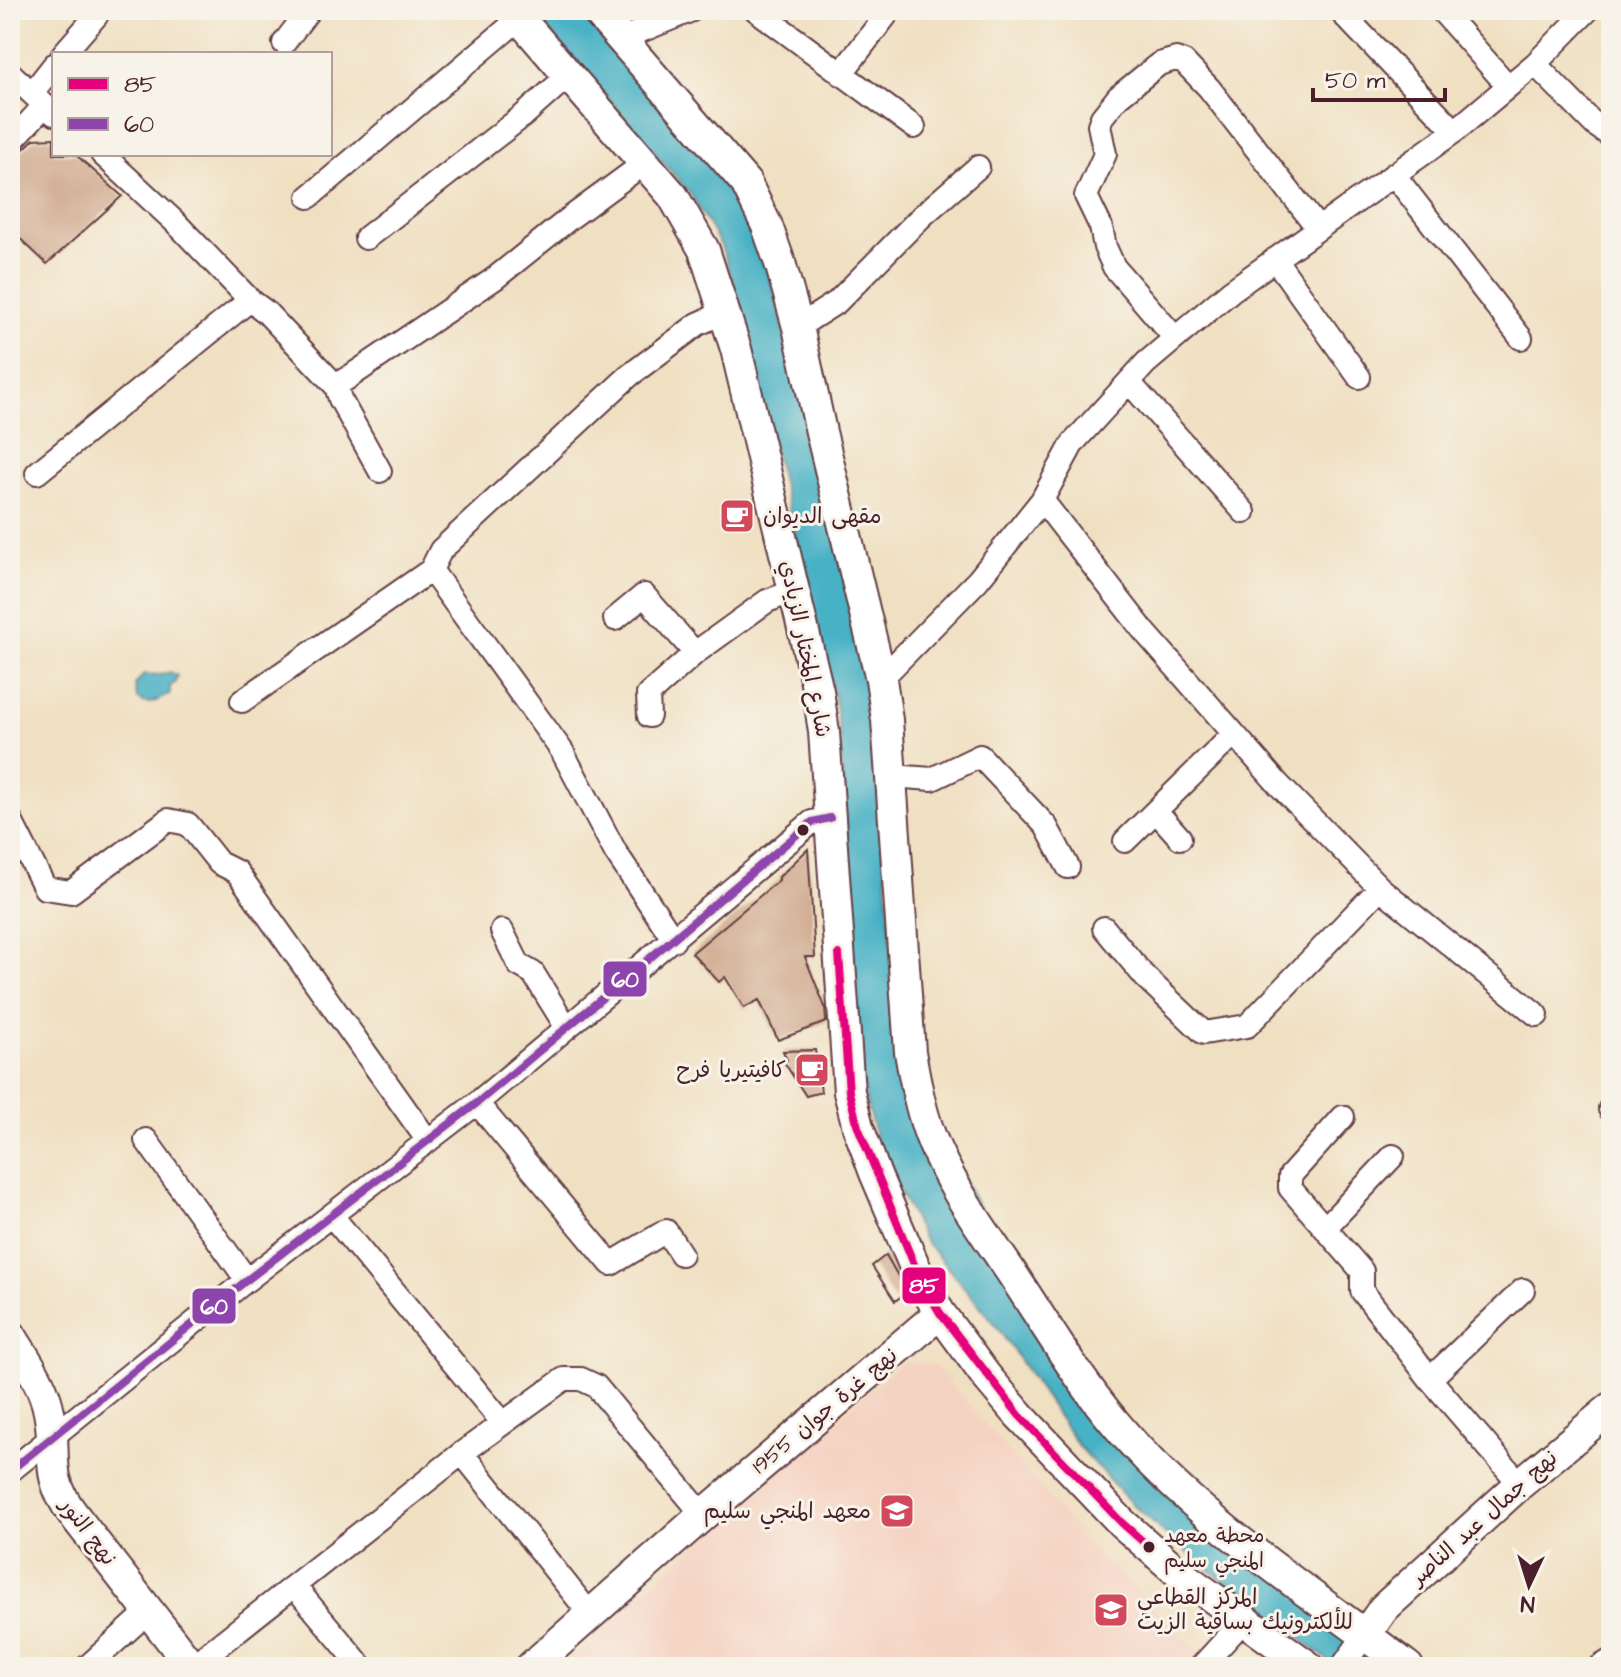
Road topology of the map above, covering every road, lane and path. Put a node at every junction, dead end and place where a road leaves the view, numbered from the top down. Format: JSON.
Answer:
{"nodes":[{"id":1,"x":309,"y":10,"type":"edge"},
{"id":2,"x":596,"y":10,"type":"edge"},
{"id":3,"x":692,"y":10,"type":"edge"},
{"id":4,"x":756,"y":10,"type":"edge"},
{"id":5,"x":890,"y":10,"type":"edge"},
{"id":6,"x":1339,"y":10,"type":"edge"},
{"id":7,"x":1441,"y":10,"type":"edge"},
{"id":8,"x":1588,"y":10,"type":"edge"},
{"id":9,"x":516,"y":14,"type":"edge"},
{"id":10,"x":97,"y":15,"type":"dead end"},
{"id":11,"x":621,"y":39,"type":"junction"},
{"id":12,"x":284,"y":43,"type":"dead end"},
{"id":13,"x":65,"y":52,"type":"edge"},
{"id":14,"x":1535,"y":64,"type":"junction"},
{"id":15,"x":52,"y":72,"type":"edge"},
{"id":16,"x":10,"y":73,"type":"edge"},
{"id":17,"x":841,"y":74,"type":"junction"},
{"id":18,"x":569,"y":75,"type":"junction"},
{"id":19,"x":1508,"y":86,"type":"junction"},
{"id":20,"x":43,"y":104,"type":"edge"},
{"id":21,"x":914,"y":127,"type":"dead end"},
{"id":22,"x":1455,"y":131,"type":"junction"},
{"id":23,"x":1611,"y":136,"type":"edge"},
{"id":24,"x":10,"y":143,"type":"edge"},
{"id":25,"x":104,"y":156,"type":"edge"},
{"id":26,"x":646,"y":162,"type":"junction"},
{"id":27,"x":978,"y":167,"type":"dead end"},
{"id":28,"x":1395,"y":176,"type":"junction"},
{"id":29,"x":309,"y":197,"type":"dead end"},
{"id":30,"x":1317,"y":227,"type":"junction"},
{"id":31,"x":366,"y":238,"type":"dead end"},
{"id":32,"x":1275,"y":259,"type":"junction"},
{"id":33,"x":250,"y":300,"type":"junction"},
{"id":34,"x":725,"y":312,"type":"junction"},
{"id":35,"x":798,"y":327,"type":"junction"},
{"id":36,"x":1175,"y":338,"type":"junction"},
{"id":37,"x":1521,"y":338,"type":"dead end"},
{"id":38,"x":1359,"y":377,"type":"dead end"},
{"id":39,"x":1129,"y":382,"type":"junction"},
{"id":40,"x":336,"y":386,"type":"junction"},
{"id":41,"x":380,"y":471,"type":"dead end"},
{"id":42,"x":37,"y":473,"type":"dead end"},
{"id":43,"x":1042,"y":500,"type":"junction"},
{"id":44,"x":1244,"y":512,"type":"dead end"},
{"id":45,"x":431,"y":570,"type":"junction"},
{"id":46,"x":794,"y":591,"type":"junction"},
{"id":47,"x":615,"y":619,"type":"dead end"},
{"id":48,"x":695,"y":653,"type":"junction"},
{"id":49,"x":881,"y":679,"type":"junction"},
{"id":50,"x":242,"y":701,"type":"dead end"},
{"id":51,"x":649,"y":716,"type":"dead end"},
{"id":52,"x":1233,"y":735,"type":"junction"},
{"id":53,"x":891,"y":776,"type":"junction"},
{"id":54,"x":1156,"y":811,"type":"junction"},
{"id":55,"x":830,"y":818,"type":"junction"},
{"id":56,"x":10,"y":819,"type":"edge"},
{"id":57,"x":1180,"y":838,"type":"dead end"},
{"id":58,"x":1125,"y":841,"type":"dead end"},
{"id":59,"x":1068,"y":867,"type":"dead end"},
{"id":60,"x":1380,"y":888,"type":"junction"},
{"id":61,"x":1104,"y":928,"type":"dead end"},
{"id":62,"x":502,"y":931,"type":"dead end"},
{"id":63,"x":674,"y":940,"type":"junction"},
{"id":64,"x":1537,"y":1015,"type":"dead end"},
{"id":65,"x":567,"y":1028,"type":"junction"},
{"id":66,"x":477,"y":1103,"type":"junction"},
{"id":67,"x":1343,"y":1117,"type":"dead end"},
{"id":68,"x":146,"y":1140,"type":"dead end"},
{"id":69,"x":428,"y":1141,"type":"junction"},
{"id":70,"x":1393,"y":1156,"type":"dead end"},
{"id":71,"x":332,"y":1216,"type":"junction"},
{"id":72,"x":1325,"y":1228,"type":"junction"},
{"id":73,"x":681,"y":1254,"type":"dead end"},
{"id":74,"x":247,"y":1280,"type":"junction"},
{"id":75,"x":1523,"y":1290,"type":"dead end"},
{"id":76,"x":940,"y":1313,"type":"junction"},
{"id":77,"x":10,"y":1334,"type":"edge"},
{"id":78,"x":1430,"y":1379,"type":"junction"},
{"id":79,"x":1611,"y":1408,"type":"edge"},
{"id":80,"x":502,"y":1422,"type":"junction"},
{"id":81,"x":52,"y":1439,"type":"junction"},
{"id":82,"x":462,"y":1453,"type":"junction"},
{"id":83,"x":10,"y":1471,"type":"edge"},
{"id":84,"x":1520,"y":1484,"type":"junction"},
{"id":85,"x":703,"y":1515,"type":"junction"},
{"id":86,"x":295,"y":1587,"type":"junction"},
{"id":87,"x":149,"y":1611,"type":"junction"},
{"id":88,"x":590,"y":1614,"type":"junction"},
{"id":89,"x":1244,"y":1620,"type":"junction"},
{"id":90,"x":1363,"y":1638,"type":"junction"},
{"id":91,"x":1611,"y":1660,"type":"edge"},
{"id":92,"x":1404,"y":1666,"type":"edge"},
{"id":93,"x":87,"y":1667,"type":"edge"},
{"id":94,"x":191,"y":1667,"type":"edge"},
{"id":95,"x":362,"y":1667,"type":"edge"},
{"id":96,"x":531,"y":1667,"type":"edge"},
{"id":97,"x":1201,"y":1667,"type":"edge"},
{"id":98,"x":1309,"y":1667,"type":"edge"},
{"id":99,"x":1342,"y":1667,"type":"edge"},
{"id":100,"x":1600,"y":1667,"type":"edge"}],
"edges":[{"from":1,"to":12,"type":"street"},
{"from":2,"to":11,"type":"street"},
{"from":3,"to":11,"type":"street"},
{"from":4,"to":17,"type":"street"},
{"from":5,"to":17,"type":"street"},
{"from":6,"to":22,"type":"street"},
{"from":7,"to":19,"type":"street"},
{"from":8,"to":14,"type":"street"},
{"from":9,"to":18,"type":"street","name":"شارع المختار الزيادي"},
{"from":9,"to":29,"type":"street"},
{"from":10,"to":13,"type":"street"},
{"from":11,"to":35,"type":"street"},
{"from":14,"to":19,"type":"street"},
{"from":14,"to":23,"type":"street"},
{"from":15,"to":20,"type":"street"},
{"from":16,"to":20,"type":"street"},
{"from":17,"to":21,"type":"street"},
{"from":18,"to":26,"type":"street","name":"شارع المختار الزيادي"},
{"from":18,"to":31,"type":"street"},
{"from":19,"to":22,"type":"street"},
{"from":20,"to":24,"type":"street"},
{"from":22,"to":28,"type":"street"},
{"from":25,"to":33,"type":"street"},
{"from":26,"to":34,"type":"street","name":"شارع المختار الزيادي"},
{"from":26,"to":40,"type":"street"},
{"from":27,"to":35,"type":"street"},
{"from":28,"to":30,"type":"street"},
{"from":28,"to":37,"type":"street"},
{"from":30,"to":32,"type":"street"},
{"from":30,"to":36,"type":"street"},
{"from":32,"to":36,"type":"street"},
{"from":32,"to":38,"type":"street"},
{"from":33,"to":40,"type":"street"},
{"from":33,"to":42,"type":"street"},
{"from":34,"to":45,"type":"street"},
{"from":34,"to":46,"type":"street","name":"شارع المختار الزيادي"},
{"from":35,"to":49,"type":"street"},
{"from":36,"to":39,"type":"street"},
{"from":39,"to":43,"type":"street"},
{"from":39,"to":44,"type":"street"},
{"from":40,"to":41,"type":"street"},
{"from":43,"to":49,"type":"street"},
{"from":43,"to":52,"type":"street"},
{"from":45,"to":50,"type":"street"},
{"from":45,"to":63,"type":"street"},
{"from":46,"to":48,"type":"street"},
{"from":46,"to":55,"type":"street","name":"شارع المختار الزيادي"},
{"from":47,"to":48,"type":"street"},
{"from":48,"to":51,"type":"street"},
{"from":49,"to":53,"type":"street"},
{"from":52,"to":54,"type":"street"},
{"from":52,"to":60,"type":"street"},
{"from":53,"to":59,"type":"street"},
{"from":53,"to":90,"type":"street"},
{"from":54,"to":57,"type":"street"},
{"from":54,"to":58,"type":"street"},
{"from":55,"to":63,"type":"street"},
{"from":55,"to":76,"type":"street","name":"شارع المختار الزيادي"},
{"from":56,"to":69,"type":"street"},
{"from":60,"to":61,"type":"street"},
{"from":60,"to":64,"type":"street"},
{"from":62,"to":65,"type":"street"},
{"from":63,"to":65,"type":"street"},
{"from":65,"to":66,"type":"street"},
{"from":66,"to":69,"type":"street"},
{"from":66,"to":73,"type":"street"},
{"from":67,"to":72,"type":"street"},
{"from":68,"to":74,"type":"street"},
{"from":69,"to":71,"type":"street"},
{"from":70,"to":72,"type":"street"},
{"from":71,"to":74,"type":"street"},
{"from":71,"to":80,"type":"street"},
{"from":72,"to":78,"type":"street"},
{"from":74,"to":81,"type":"street"},
{"from":75,"to":78,"type":"street"},
{"from":76,"to":85,"type":"street","name":"نهج غرة جوان 1955"},
{"from":76,"to":89,"type":"street","name":"شارع المختار الزيادي"},
{"from":77,"to":81,"type":"street","name":"نهج النور"},
{"from":78,"to":84,"type":"street"},
{"from":79,"to":84,"type":"street","name":"نهج جمال عبد الناصر"},
{"from":80,"to":82,"type":"street"},
{"from":80,"to":85,"type":"street"},
{"from":81,"to":83,"type":"street"},
{"from":81,"to":87,"type":"street","name":"نهج النور"},
{"from":82,"to":86,"type":"street"},
{"from":82,"to":88,"type":"street"},
{"from":84,"to":90,"type":"street","name":"نهج جمال عبد الناصر"},
{"from":85,"to":88,"type":"street","name":"نهج غرة جوان 1955"},
{"from":86,"to":94,"type":"street"},
{"from":86,"to":95,"type":"street"},
{"from":87,"to":93,"type":"street"},
{"from":87,"to":94,"type":"street","name":"نهج النور"},
{"from":88,"to":96,"type":"street","name":"نهج غرة جوان 1955"},
{"from":89,"to":97,"type":"street"},
{"from":89,"to":98,"type":"street","name":"شارع المختار الزيادي"},
{"from":90,"to":92,"type":"street"},
{"from":90,"to":99,"type":"street"},
{"from":91,"to":100,"type":"street"}]}
